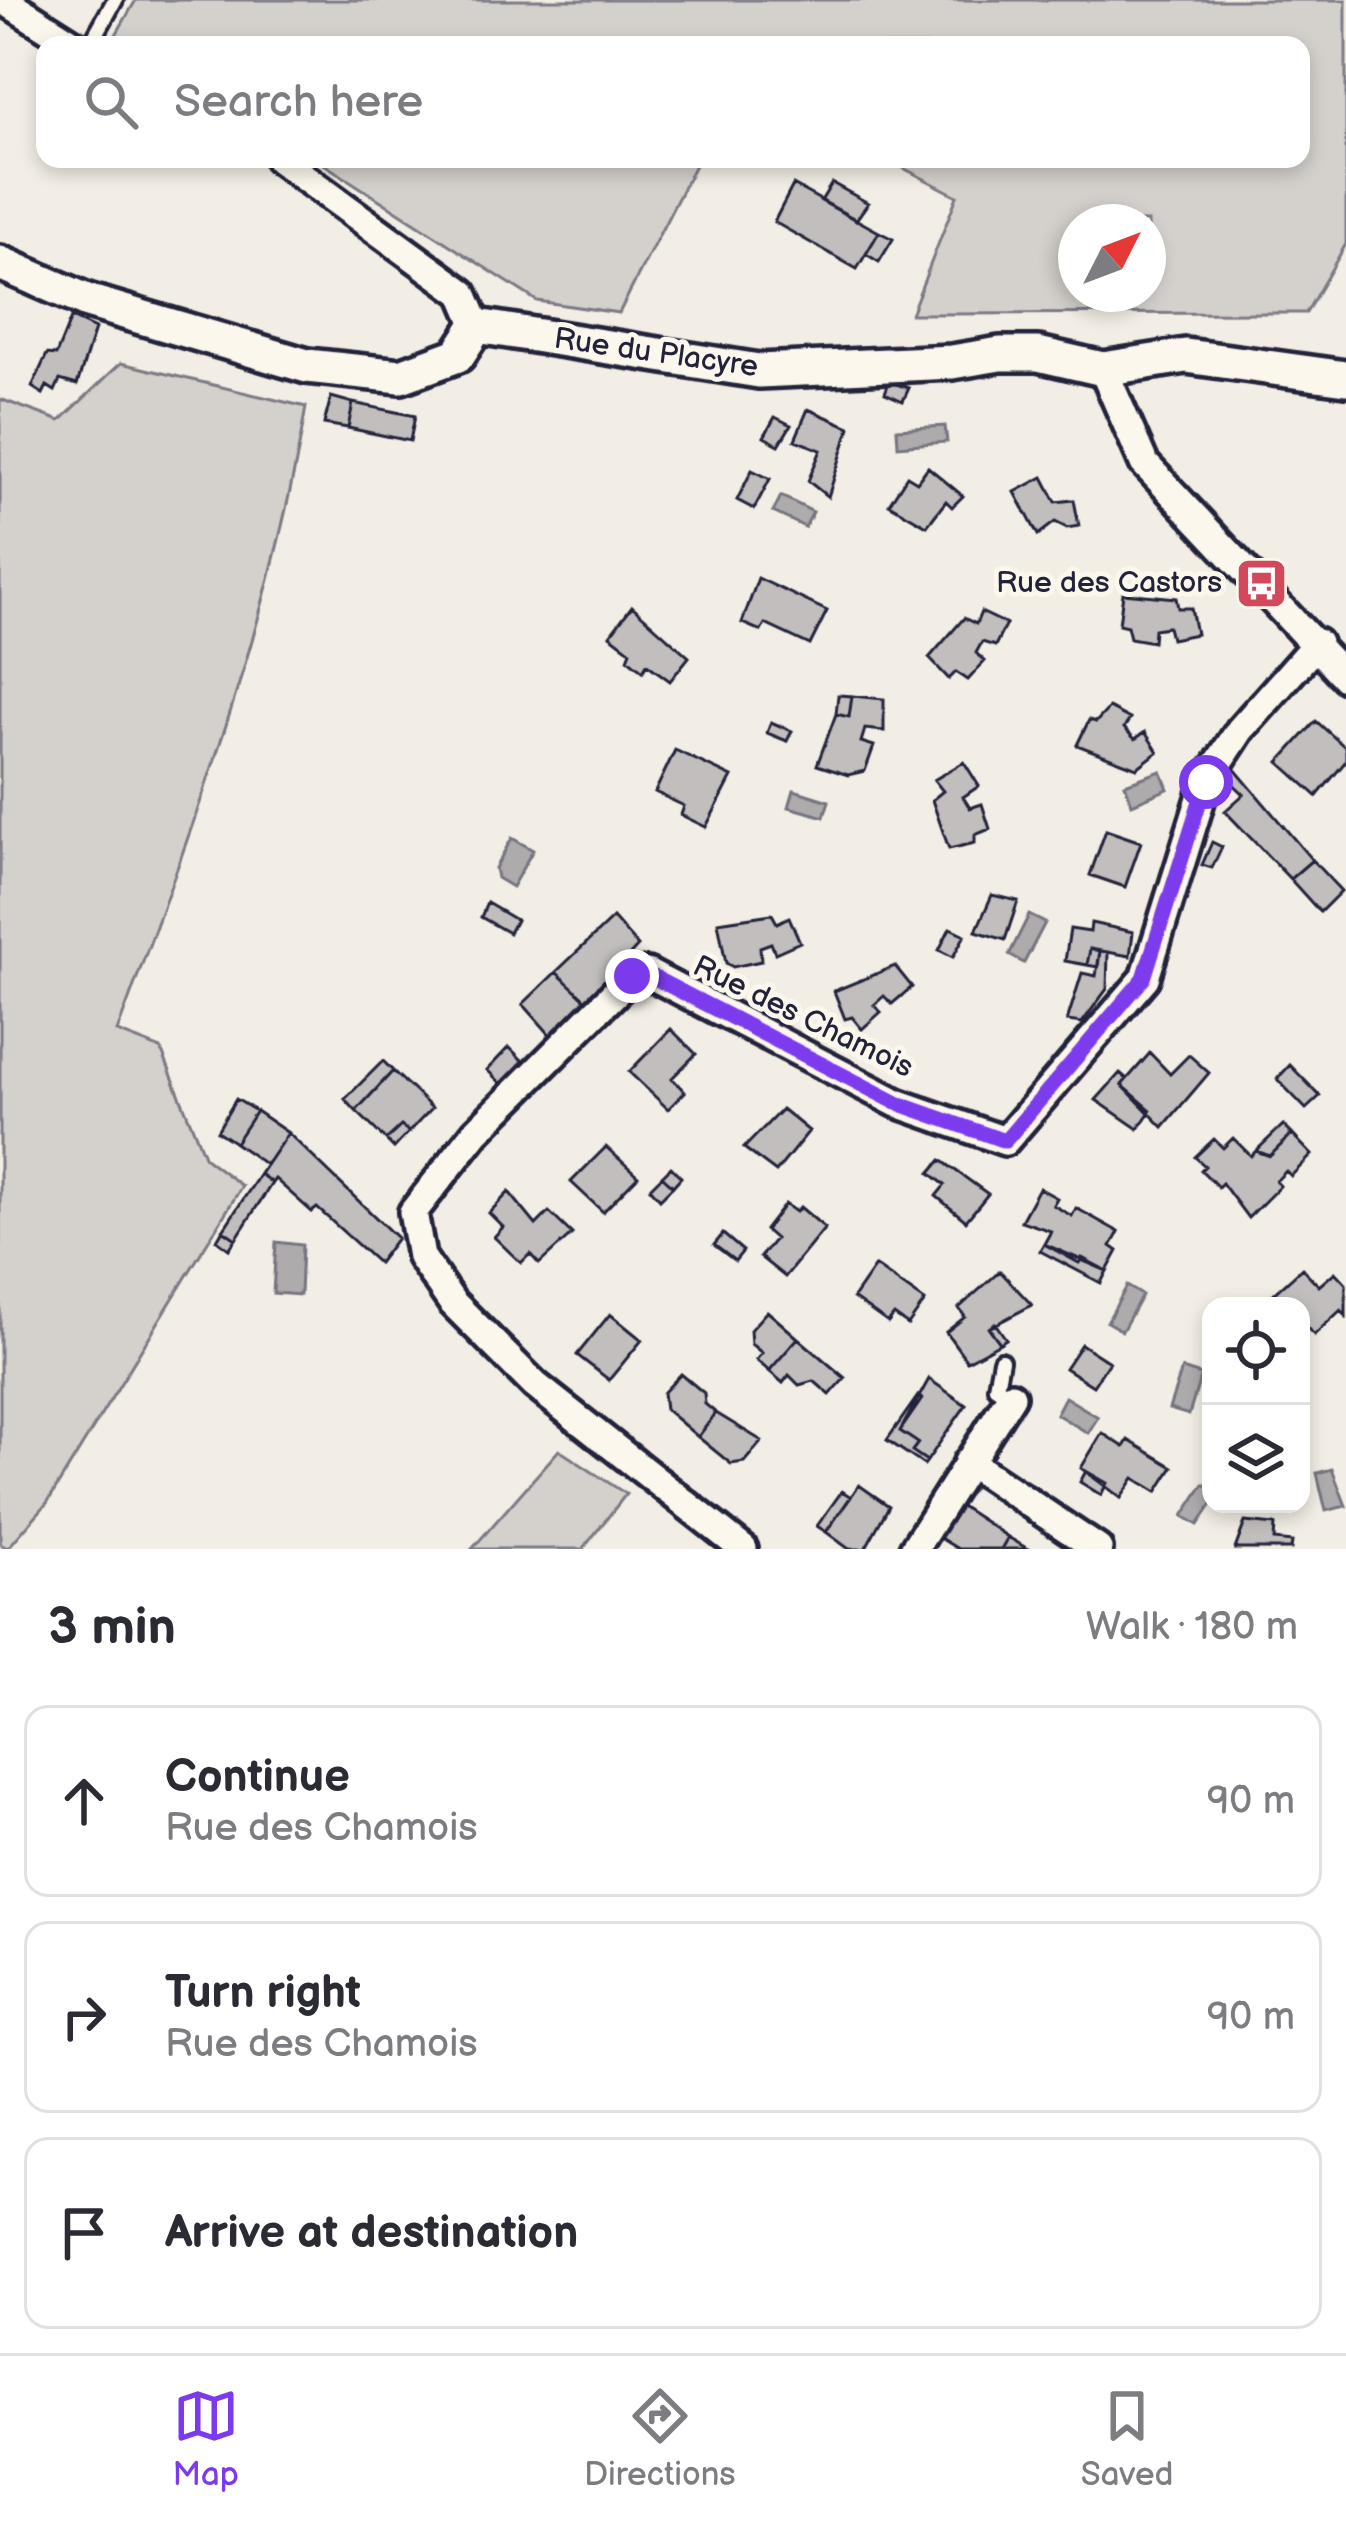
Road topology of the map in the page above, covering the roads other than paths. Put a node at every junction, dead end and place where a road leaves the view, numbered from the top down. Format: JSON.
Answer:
{"nodes":[{"id":1,"x":4,"y":0,"type":"edge"},
{"id":2,"x":115,"y":0,"type":"edge"},
{"id":3,"x":61,"y":36,"type":"edge"},
{"id":4,"x":95,"y":36,"type":"edge"},
{"id":5,"x":291,"y":168,"type":"edge"},
{"id":6,"x":0,"y":263,"type":"edge"},
{"id":7,"x":477,"y":326,"type":"junction"},
{"id":8,"x":1103,"y":369,"type":"junction"},
{"id":9,"x":1346,"y":378,"type":"edge"},
{"id":10,"x":1317,"y":643,"type":"junction"},
{"id":11,"x":1346,"y":678,"type":"edge"},
{"id":12,"x":1001,"y":1360,"type":"dead end"},
{"id":13,"x":1011,"y":1396,"type":"joint"},
{"id":14,"x":968,"y":1462,"type":"junction"},
{"id":15,"x":743,"y":1549,"type":"edge"},
{"id":16,"x":914,"y":1549,"type":"edge"},
{"id":17,"x":1098,"y":1549,"type":"edge"}],
"edges":[{"from":1,"to":3,"type":"street"},
{"from":2,"to":4,"type":"lane"},
{"from":5,"to":7,"type":"street"},
{"from":6,"to":7,"type":"street"},
{"from":7,"to":8,"type":"street","name":"Rue du Placyre"},
{"from":8,"to":9,"type":"street","name":"Rue du Placyre"},
{"from":8,"to":10,"type":"street"},
{"from":10,"to":11,"type":"street"},
{"from":10,"to":15,"type":"street","name":"Rue des Chamois"},
{"from":12,"to":13,"type":"lane"},
{"from":13,"to":14,"type":"street"},
{"from":14,"to":16,"type":"street"},
{"from":14,"to":17,"type":"street"}]}
